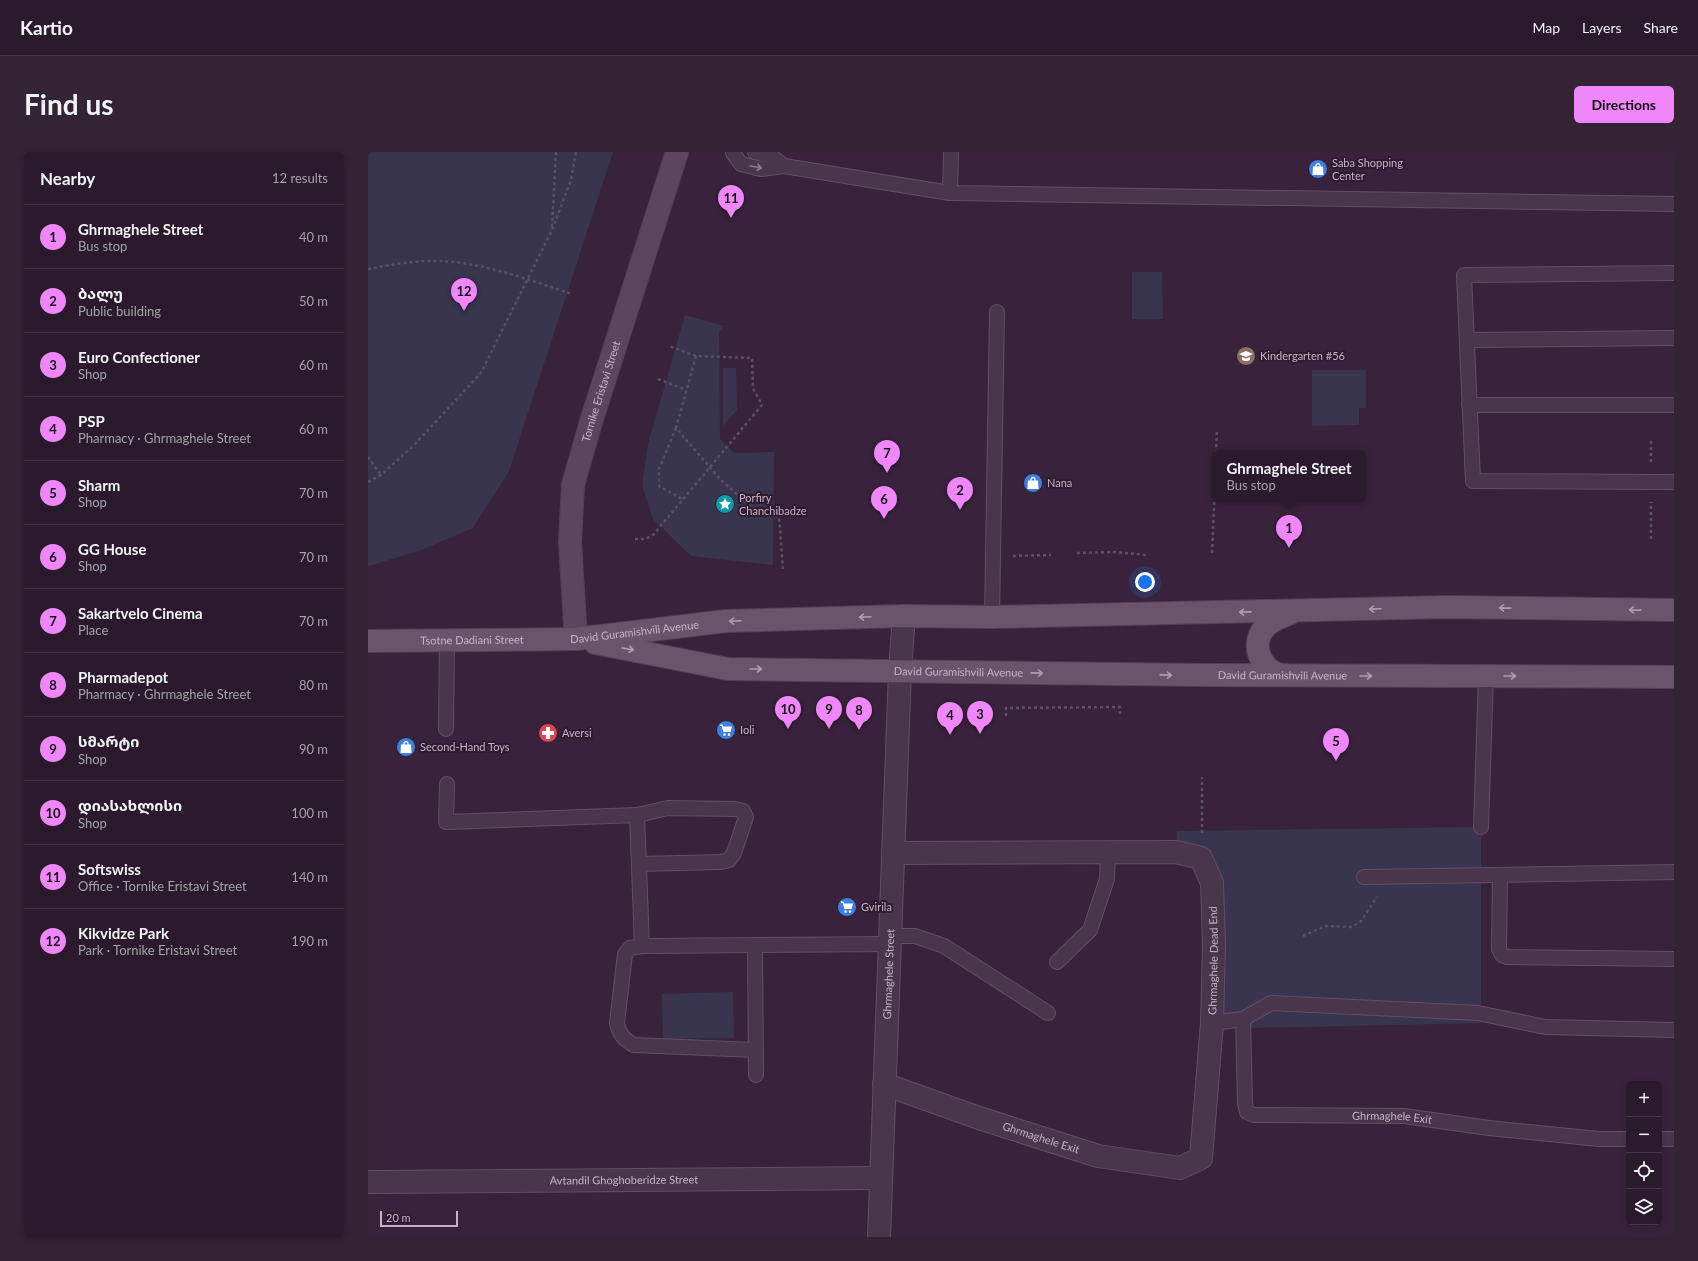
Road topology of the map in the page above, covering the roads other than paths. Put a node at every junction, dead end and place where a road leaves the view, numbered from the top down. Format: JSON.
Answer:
{"nodes":[{"id":1,"x":677,"y":152,"type":"edge"},
{"id":2,"x":736,"y":152,"type":"edge"},
{"id":3,"x":755,"y":152,"type":"edge"},
{"id":4,"x":951,"y":152,"type":"edge"},
{"id":5,"x":784,"y":166,"type":"junction"},
{"id":6,"x":950,"y":193,"type":"junction"},
{"id":7,"x":1674,"y":204,"type":"edge"},
{"id":8,"x":1674,"y":273,"type":"edge"},
{"id":9,"x":997,"y":312,"type":"dead end"},
{"id":10,"x":1674,"y":338,"type":"edge"},
{"id":11,"x":1467,"y":340,"type":"junction"},
{"id":12,"x":1469,"y":405,"type":"junction"},
{"id":13,"x":1674,"y":405,"type":"edge"},
{"id":14,"x":1674,"y":482,"type":"edge"},
{"id":15,"x":1674,"y":610,"type":"edge"},
{"id":16,"x":1296,"y":611,"type":"junction"},
{"id":17,"x":904,"y":616,"type":"junction"},
{"id":18,"x":992,"y":617,"type":"junction"},
{"id":19,"x":576,"y":639,"type":"junction"},
{"id":20,"x":447,"y":640,"type":"junction"},
{"id":21,"x":368,"y":641,"type":"edge"},
{"id":22,"x":900,"y":670,"type":"junction"},
{"id":23,"x":1290,"y":676,"type":"junction"},
{"id":24,"x":1486,"y":676,"type":"junction"},
{"id":25,"x":1674,"y":677,"type":"edge"},
{"id":26,"x":446,"y":730,"type":"dead end"},
{"id":27,"x":447,"y":784,"type":"dead end"},
{"id":28,"x":637,"y":815,"type":"junction"},
{"id":29,"x":1481,"y":827,"type":"dead end"},
{"id":30,"x":893,"y":853,"type":"junction"},
{"id":31,"x":1108,"y":853,"type":"junction"},
{"id":32,"x":639,"y":864,"type":"junction"},
{"id":33,"x":1674,"y":872,"type":"edge"},
{"id":34,"x":1500,"y":875,"type":"junction"},
{"id":35,"x":1364,"y":877,"type":"dead end"},
{"id":36,"x":889,"y":940,"type":"junction"},
{"id":37,"x":642,"y":946,"type":"junction"},
{"id":38,"x":754,"y":946,"type":"junction"},
{"id":39,"x":1674,"y":959,"type":"edge"},
{"id":40,"x":1057,"y":962,"type":"dead end"},
{"id":41,"x":1048,"y":1013,"type":"dead end"},
{"id":42,"x":1243,"y":1019,"type":"junction"},
{"id":43,"x":1212,"y":1023,"type":"junction"},
{"id":44,"x":1674,"y":1030,"type":"edge"},
{"id":45,"x":755,"y":1050,"type":"junction"},
{"id":46,"x":756,"y":1075,"type":"dead end"},
{"id":47,"x":884,"y":1084,"type":"junction"},
{"id":48,"x":1626,"y":1139,"type":"edge"},
{"id":49,"x":1662,"y":1139,"type":"edge"},
{"id":50,"x":1674,"y":1139,"type":"edge"},
{"id":51,"x":1201,"y":1158,"type":"joint"},
{"id":52,"x":881,"y":1178,"type":"junction"},
{"id":53,"x":368,"y":1182,"type":"edge"},
{"id":54,"x":879,"y":1237,"type":"edge"}],
"edges":[{"from":1,"to":19,"type":"main road","name":"Tornike Eristavi Street"},
{"from":2,"to":5,"type":"lane","one_way":true},
{"from":3,"to":5,"type":"lane"},
{"from":4,"to":6,"type":"lane"},
{"from":5,"to":6,"type":"lane"},
{"from":6,"to":7,"type":"lane"},
{"from":8,"to":11,"type":"lane"},
{"from":9,"to":18,"type":"lane"},
{"from":10,"to":11,"type":"lane"},
{"from":11,"to":12,"type":"lane"},
{"from":12,"to":13,"type":"lane"},
{"from":12,"to":14,"type":"lane"},
{"from":15,"to":16,"type":"main road","name":"David Guramishvili Avenue","one_way":true},
{"from":16,"to":18,"type":"main road","name":"David Guramishvili Avenue","one_way":true},
{"from":16,"to":23,"type":"main road"},
{"from":17,"to":18,"type":"main road","name":"David Guramishvili Avenue"},
{"from":17,"to":19,"type":"main road","name":"David Guramishvili Avenue","one_way":true},
{"from":17,"to":22,"type":"street","name":"Ghrmaghele Street"},
{"from":19,"to":20,"type":"main road","name":"Tsotne Dadiani Street"},
{"from":19,"to":22,"type":"main road","name":"David Guramishvili Avenue","one_way":true},
{"from":20,"to":21,"type":"main road","name":"Tsotne Dadiani Street"},
{"from":20,"to":26,"type":"lane"},
{"from":22,"to":23,"type":"main road","name":"David Guramishvili Avenue","one_way":true},
{"from":22,"to":30,"type":"street","name":"Ghrmaghele Street"},
{"from":23,"to":24,"type":"main road","name":"David Guramishvili Avenue","one_way":true},
{"from":24,"to":25,"type":"main road","name":"David Guramishvili Avenue","one_way":true},
{"from":24,"to":29,"type":"lane"},
{"from":27,"to":28,"type":"lane"},
{"from":28,"to":32,"type":"lane"},
{"from":28,"to":32,"type":"lane"},
{"from":30,"to":31,"type":"street","name":"Ghrmaghele Dead End"},
{"from":30,"to":36,"type":"street","name":"Ghrmaghele Street"},
{"from":31,"to":40,"type":"lane"},
{"from":31,"to":43,"type":"street","name":"Ghrmaghele Dead End"},
{"from":32,"to":37,"type":"lane"},
{"from":33,"to":34,"type":"lane"},
{"from":34,"to":35,"type":"lane"},
{"from":34,"to":39,"type":"lane"},
{"from":36,"to":38,"type":"lane"},
{"from":36,"to":41,"type":"lane"},
{"from":36,"to":47,"type":"street","name":"Ghrmaghele Street"},
{"from":37,"to":38,"type":"lane"},
{"from":37,"to":45,"type":"lane"},
{"from":38,"to":45,"type":"lane"},
{"from":42,"to":43,"type":"lane"},
{"from":42,"to":44,"type":"lane"},
{"from":42,"to":48,"type":"lane","name":"Ghrmaghele Exit"},
{"from":43,"to":51,"type":"street","name":"Ghrmaghele Dead End"},
{"from":45,"to":46,"type":"lane"},
{"from":47,"to":51,"type":"street","name":"Ghrmaghele Exit"},
{"from":47,"to":52,"type":"street","name":"Ghrmaghele Street"},
{"from":49,"to":50,"type":"lane"},
{"from":52,"to":53,"type":"street","name":"Avtandil Ghoghoberidze Street"},
{"from":52,"to":54,"type":"street","name":"Ghrmaghele Street"}]}
